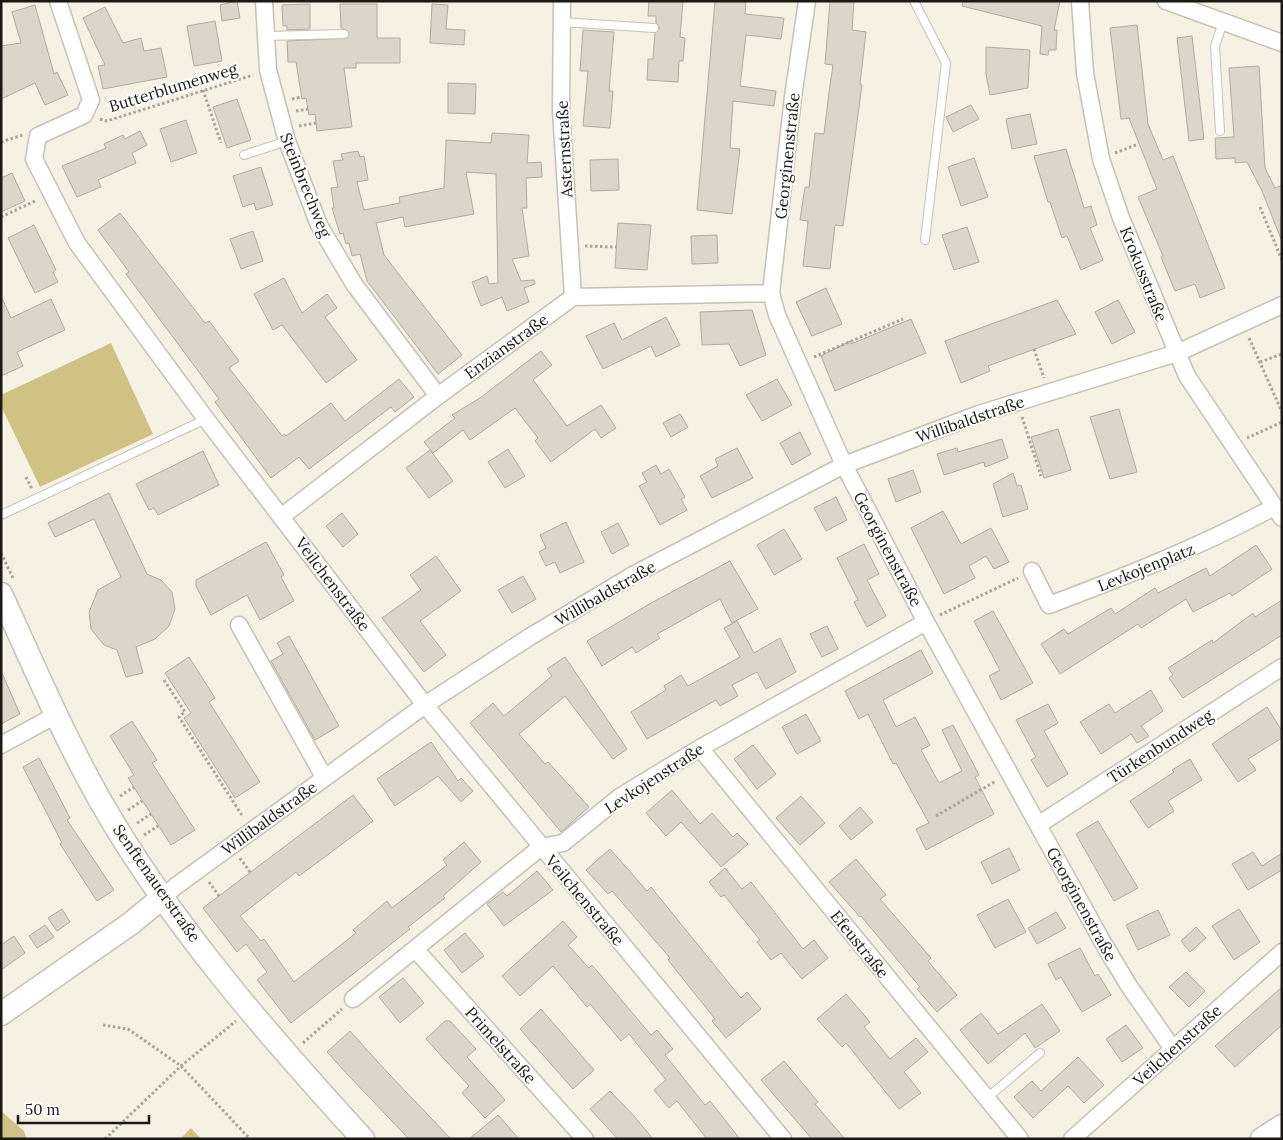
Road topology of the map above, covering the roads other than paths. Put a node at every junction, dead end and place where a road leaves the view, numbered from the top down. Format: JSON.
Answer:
{"nodes":[{"id":1,"x":58,"y":1,"type":"edge"},
{"id":2,"x":264,"y":1,"type":"edge"},
{"id":3,"x":562,"y":1,"type":"edge"},
{"id":4,"x":807,"y":1,"type":"edge"},
{"id":5,"x":914,"y":1,"type":"edge"},
{"id":6,"x":1080,"y":1,"type":"edge"},
{"id":7,"x":1166,"y":1,"type":"edge"},
{"id":8,"x":561,"y":22,"type":"junction"},
{"id":9,"x":1223,"y":22,"type":"junction"},
{"id":10,"x":654,"y":28,"type":"dead end"},
{"id":11,"x":344,"y":34,"type":"dead end"},
{"id":12,"x":266,"y":36,"type":"junction"},
{"id":13,"x":1282,"y":43,"type":"edge"},
{"id":14,"x":1220,"y":131,"type":"dead end"},
{"id":15,"x":287,"y":141,"type":"junction"},
{"id":16,"x":244,"y":155,"type":"dead end"},
{"id":17,"x":925,"y":240,"type":"dead end"},
{"id":18,"x":772,"y":293,"type":"junction"},
{"id":19,"x":573,"y":298,"type":"junction"},
{"id":20,"x":1282,"y":305,"type":"edge"},
{"id":21,"x":1177,"y":353,"type":"junction"},
{"id":22,"x":438,"y":396,"type":"junction"},
{"id":23,"x":206,"y":419,"type":"junction"},
{"id":24,"x":844,"y":465,"type":"junction"},
{"id":25,"x":1278,"y":512,"type":"edge"},
{"id":26,"x":1,"y":514,"type":"edge"},
{"id":27,"x":281,"y":516,"type":"junction"},
{"id":28,"x":1032,"y":571,"type":"road end"},
{"id":29,"x":8,"y":588,"type":"edge"},
{"id":30,"x":926,"y":622,"type":"junction"},
{"id":31,"x":239,"y":624,"type":"dead end"},
{"id":32,"x":1282,"y":667,"type":"edge"},
{"id":33,"x":425,"y":705,"type":"junction"},
{"id":34,"x":56,"y":715,"type":"junction"},
{"id":35,"x":1,"y":744,"type":"edge"},
{"id":36,"x":700,"y":748,"type":"junction"},
{"id":37,"x":324,"y":777,"type":"junction"},
{"id":38,"x":1038,"y":826,"type":"junction"},
{"id":39,"x":541,"y":847,"type":"junction"},
{"id":40,"x":163,"y":898,"type":"junction"},
{"id":41,"x":416,"y":950,"type":"junction"},
{"id":42,"x":1282,"y":952,"type":"edge"},
{"id":43,"x":353,"y":999,"type":"road end"},
{"id":44,"x":1,"y":1014,"type":"edge"},
{"id":45,"x":1173,"y":1049,"type":"junction"},
{"id":46,"x":1040,"y":1053,"type":"dead end"},
{"id":47,"x":987,"y":1098,"type":"junction"},
{"id":48,"x":1282,"y":1126,"type":"edge"},
{"id":49,"x":363,"y":1139,"type":"edge"},
{"id":50,"x":585,"y":1139,"type":"edge"},
{"id":51,"x":783,"y":1139,"type":"edge"},
{"id":52,"x":1020,"y":1139,"type":"edge"},
{"id":53,"x":1072,"y":1139,"type":"edge"},
{"id":54,"x":1262,"y":1139,"type":"edge"}],
"edges":[{"from":1,"to":23,"type":"street","name":"Veilchenstraße"},
{"from":2,"to":12,"type":"street","name":"Steinbrechweg"},
{"from":3,"to":8,"type":"street","name":"Asternstraße"},
{"from":4,"to":18,"type":"street","name":"Georginenstraße"},
{"from":5,"to":17,"type":"lane"},
{"from":6,"to":21,"type":"street","name":"Krokusstraße"},
{"from":7,"to":9,"type":"street"},
{"from":8,"to":10,"type":"lane"},
{"from":8,"to":19,"type":"street","name":"Asternstraße"},
{"from":9,"to":13,"type":"street"},
{"from":9,"to":14,"type":"lane"},
{"from":11,"to":12,"type":"lane"},
{"from":12,"to":15,"type":"street","name":"Steinbrechweg"},
{"from":15,"to":16,"type":"lane"},
{"from":15,"to":22,"type":"street","name":"Steinbrechweg"},
{"from":18,"to":19,"type":"street"},
{"from":18,"to":24,"type":"street","name":"Georginenstraße"},
{"from":19,"to":22,"type":"street","name":"Enzianstraße"},
{"from":20,"to":21,"type":"street","name":"Willibaldstraße"},
{"from":21,"to":24,"type":"street","name":"Willibaldstraße"},
{"from":21,"to":25,"type":"street","name":"Krokusstraße"},
{"from":22,"to":27,"type":"street","name":"Enzianstraße"},
{"from":23,"to":26,"type":"lane"},
{"from":23,"to":27,"type":"street","name":"Veilchenstraße"},
{"from":24,"to":30,"type":"street","name":"Georginenstraße"},
{"from":24,"to":33,"type":"street","name":"Willibaldstraße"},
{"from":25,"to":28,"type":"street","name":"Levkojenplatz"},
{"from":27,"to":33,"type":"street","name":"Veilchenstraße"},
{"from":29,"to":34,"type":"street","name":"Senftenauerstraße"},
{"from":30,"to":36,"type":"street","name":"Levkojenstraße"},
{"from":30,"to":38,"type":"street","name":"Georginenstraße"},
{"from":31,"to":37,"type":"street"},
{"from":32,"to":38,"type":"street","name":"Türkenbundweg"},
{"from":33,"to":37,"type":"street","name":"Willibaldstraße"},
{"from":33,"to":39,"type":"street","name":"Veilchenstraße"},
{"from":34,"to":35,"type":"street"},
{"from":34,"to":40,"type":"street","name":"Senftenauerstraße"},
{"from":36,"to":39,"type":"street","name":"Levkojenstraße"},
{"from":36,"to":47,"type":"street","name":"Efeustraße"},
{"from":37,"to":40,"type":"street","name":"Willibaldstraße"},
{"from":38,"to":45,"type":"street","name":"Georginenstraße"},
{"from":39,"to":41,"type":"street","name":"Levkojenstraße"},
{"from":39,"to":51,"type":"street","name":"Veilchenstraße"},
{"from":40,"to":44,"type":"street","name":"Willibaldstraße"},
{"from":40,"to":49,"type":"street","name":"Senftenauerstraße"},
{"from":41,"to":43,"type":"street","name":"Levkojenstraße"},
{"from":41,"to":50,"type":"street","name":"Primelstraße"},
{"from":42,"to":45,"type":"street","name":"Veilchenstraße"},
{"from":45,"to":53,"type":"street","name":"Veilchenstraße"},
{"from":46,"to":47,"type":"lane"},
{"from":47,"to":52,"type":"street","name":"Efeustraße"},
{"from":48,"to":54,"type":"street"}]}
